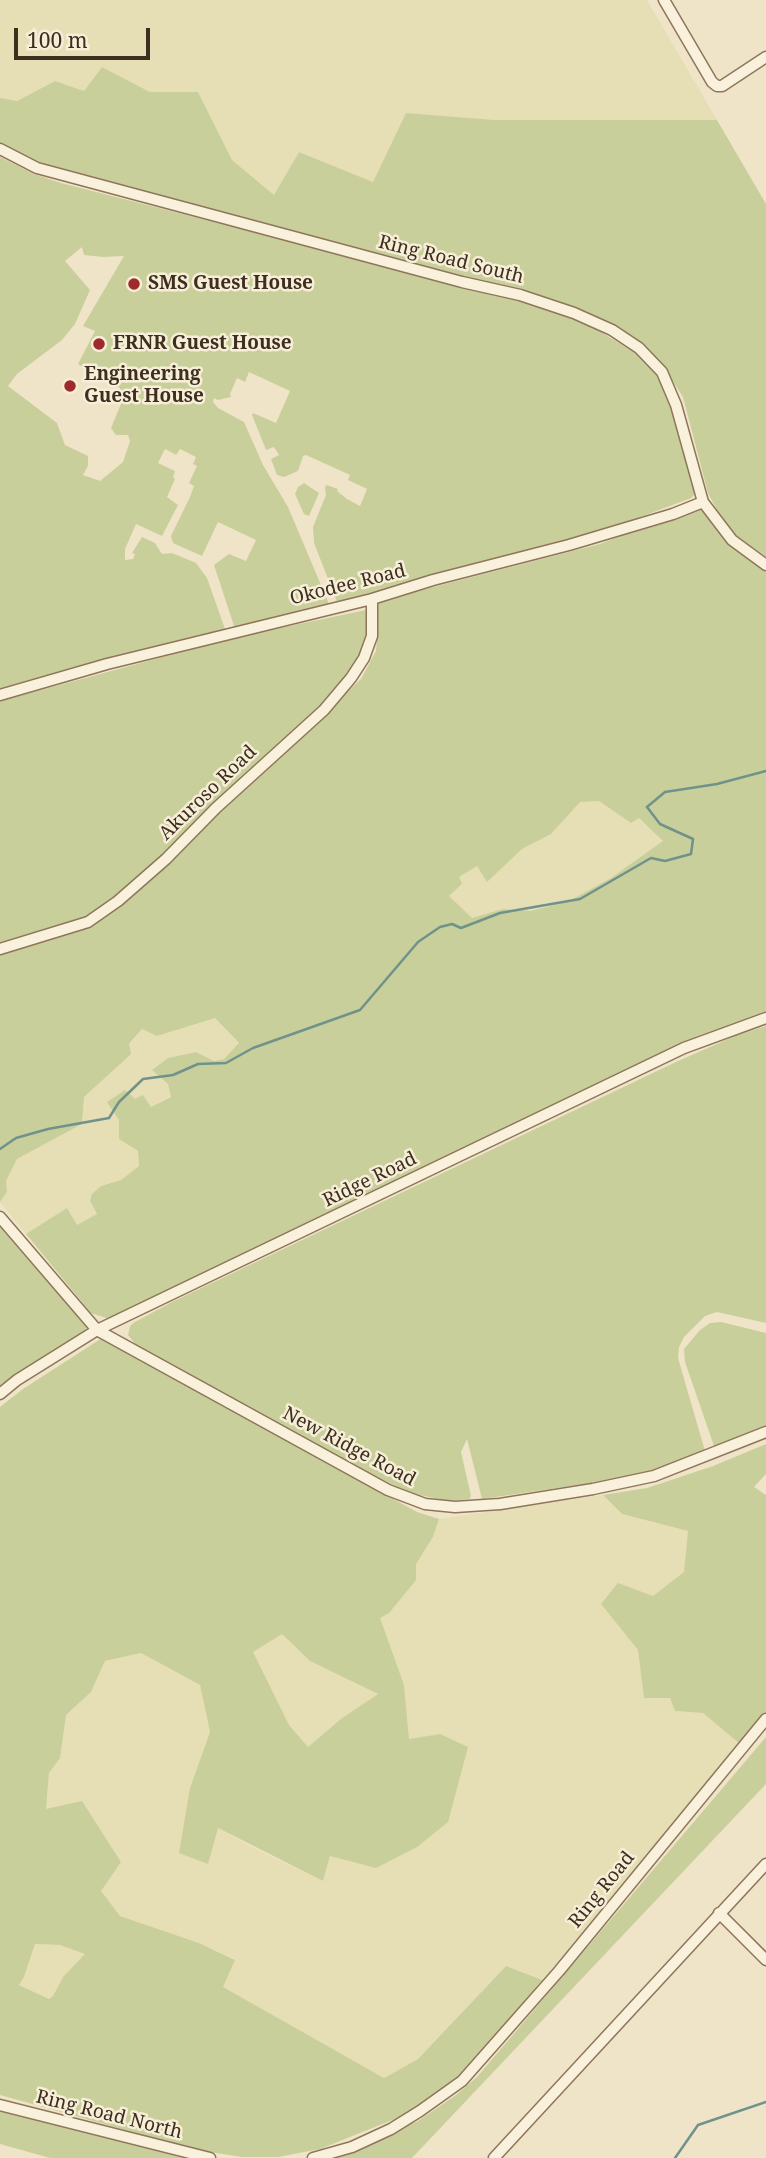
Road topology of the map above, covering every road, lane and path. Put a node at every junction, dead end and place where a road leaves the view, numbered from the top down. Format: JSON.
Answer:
{"nodes":[{"id":1,"x":664,"y":0,"type":"edge"},
{"id":2,"x":766,"y":57,"type":"edge"},
{"id":3,"x":0,"y":149,"type":"edge"},
{"id":4,"x":703,"y":502,"type":"junction"},
{"id":5,"x":766,"y":565,"type":"edge"},
{"id":6,"x":372,"y":599,"type":"junction"},
{"id":7,"x":0,"y":695,"type":"edge"},
{"id":8,"x":0,"y":949,"type":"edge"},
{"id":9,"x":766,"y":1018,"type":"edge"},
{"id":10,"x":0,"y":1217,"type":"edge"},
{"id":11,"x":97,"y":1330,"type":"junction"},
{"id":12,"x":0,"y":1394,"type":"edge"},
{"id":13,"x":766,"y":1432,"type":"edge"},
{"id":14,"x":766,"y":1719,"type":"edge"},
{"id":15,"x":766,"y":1864,"type":"edge"},
{"id":16,"x":719,"y":1913,"type":"junction"},
{"id":17,"x":766,"y":1960,"type":"edge"},
{"id":18,"x":0,"y":2105,"type":"edge"},
{"id":19,"x":210,"y":2158,"type":"edge"},
{"id":20,"x":313,"y":2158,"type":"edge"},
{"id":21,"x":494,"y":2158,"type":"edge"}],
"edges":[{"from":1,"to":2,"type":"street"},
{"from":3,"to":4,"type":"street","name":"Ring Road South"},
{"from":4,"to":5,"type":"street","name":"Ring Road South"},
{"from":4,"to":6,"type":"street","name":"Okodee Road"},
{"from":6,"to":7,"type":"street","name":"Okodee Road"},
{"from":6,"to":8,"type":"street","name":"Akuroso Road"},
{"from":9,"to":11,"type":"street","name":"Ridge Road"},
{"from":10,"to":11,"type":"street"},
{"from":11,"to":12,"type":"street","name":"Ridge Road"},
{"from":11,"to":13,"type":"street","name":"New Ridge Road"},
{"from":14,"to":20,"type":"street","name":"Ring Road"},
{"from":15,"to":16,"type":"street"},
{"from":16,"to":17,"type":"street"},
{"from":16,"to":21,"type":"street"},
{"from":18,"to":19,"type":"street","name":"Ring Road North"}]}
